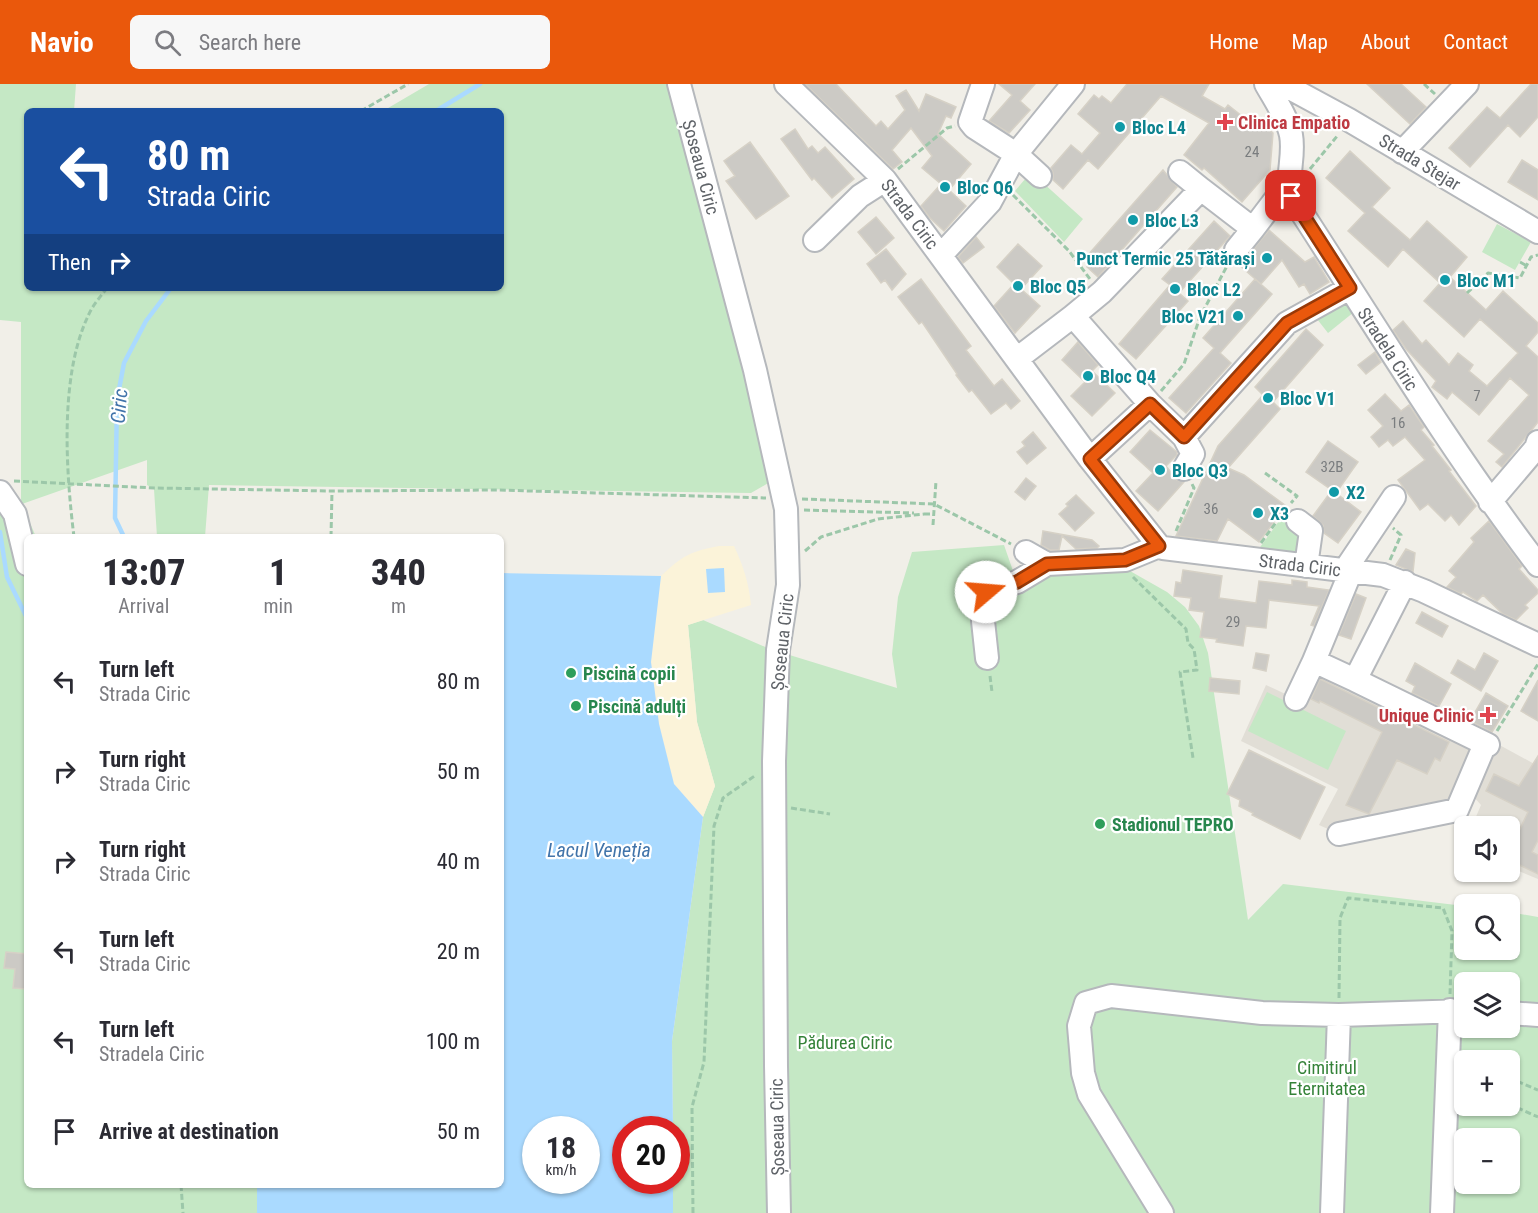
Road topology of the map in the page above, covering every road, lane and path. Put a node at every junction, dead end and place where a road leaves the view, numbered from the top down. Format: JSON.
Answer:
{"nodes":[{"id":1,"x":408,"y":84,"type":"edge"},
{"id":2,"x":679,"y":84,"type":"edge"},
{"id":3,"x":786,"y":84,"type":"edge"},
{"id":4,"x":983,"y":84,"type":"edge"},
{"id":5,"x":1072,"y":84,"type":"edge"},
{"id":6,"x":1266,"y":84,"type":"edge"},
{"id":7,"x":1467,"y":84,"type":"edge"},
{"id":8,"x":366,"y":108,"type":"edge"},
{"id":9,"x":1349,"y":120,"type":"junction"},
{"id":10,"x":970,"y":122,"type":"junction"},
{"id":11,"x":1402,"y":152,"type":"junction"},
{"id":12,"x":1016,"y":154,"type":"junction"},
{"id":13,"x":1180,"y":172,"type":"dead end"},
{"id":14,"x":1040,"y":176,"type":"dead end"},
{"id":15,"x":885,"y":180,"type":"junction"},
{"id":16,"x":1288,"y":183,"type":"junction"},
{"id":17,"x":1201,"y":189,"type":"junction"},
{"id":18,"x":1011,"y":193,"type":"dead end"},
{"id":19,"x":1253,"y":229,"type":"junction"},
{"id":20,"x":1538,"y":232,"type":"edge"},
{"id":21,"x":815,"y":240,"type":"dead end"},
{"id":22,"x":1236,"y":250,"type":"joint"},
{"id":23,"x":940,"y":255,"type":"junction"},
{"id":24,"x":1538,"y":255,"type":"edge"},
{"id":25,"x":1520,"y":262,"type":"dead end"},
{"id":26,"x":1527,"y":266,"type":"junction"},
{"id":27,"x":1350,"y":288,"type":"junction"},
{"id":28,"x":105,"y":291,"type":"edge"},
{"id":29,"x":1102,"y":291,"type":"junction"},
{"id":30,"x":1467,"y":293,"type":"dead end"},
{"id":31,"x":1073,"y":316,"type":"junction"},
{"id":32,"x":1018,"y":358,"type":"junction"},
{"id":33,"x":1150,"y":404,"type":"junction"},
{"id":34,"x":1184,"y":437,"type":"junction"},
{"id":35,"x":1537,"y":447,"type":"edge"},
{"id":36,"x":1090,"y":459,"type":"junction"},
{"id":37,"x":1184,"y":469,"type":"joint"},
{"id":38,"x":1265,"y":473,"type":"dead end"},
{"id":39,"x":936,"y":481,"type":"dead end"},
{"id":40,"x":69,"y":484,"type":"junction"},
{"id":41,"x":5,"y":486,"type":"edge"},
{"id":42,"x":332,"y":491,"type":"junction"},
{"id":43,"x":1394,"y":497,"type":"dead end"},
{"id":44,"x":788,"y":502,"type":"junction"},
{"id":45,"x":1490,"y":502,"type":"junction"},
{"id":46,"x":934,"y":504,"type":"junction"},
{"id":47,"x":924,"y":514,"type":"junction"},
{"id":48,"x":934,"y":514,"type":"junction"},
{"id":49,"x":1291,"y":517,"type":"junction"},
{"id":50,"x":1380,"y":518,"type":"junction"},
{"id":51,"x":933,"y":525,"type":"dead end"},
{"id":52,"x":74,"y":534,"type":"edge"},
{"id":53,"x":331,"y":534,"type":"edge"},
{"id":54,"x":1164,"y":547,"type":"junction"},
{"id":55,"x":24,"y":552,"type":"edge"},
{"id":56,"x":1026,"y":552,"type":"joint"},
{"id":57,"x":1249,"y":559,"type":"junction"},
{"id":58,"x":1125,"y":560,"type":"junction"},
{"id":59,"x":1047,"y":564,"type":"junction"},
{"id":60,"x":1538,"y":565,"type":"edge"},
{"id":61,"x":1306,"y":566,"type":"junction"},
{"id":62,"x":788,"y":570,"type":"junction"},
{"id":63,"x":1348,"y":570,"type":"junction"},
{"id":64,"x":1383,"y":575,"type":"junction"},
{"id":65,"x":1405,"y":582,"type":"junction"},
{"id":66,"x":1538,"y":645,"type":"edge"},
{"id":67,"x":987,"y":658,"type":"dead end"},
{"id":68,"x":1314,"y":661,"type":"junction"},
{"id":69,"x":1538,"y":664,"type":"edge"},
{"id":70,"x":1355,"y":680,"type":"junction"},
{"id":71,"x":1296,"y":699,"type":"dead end"},
{"id":72,"x":1487,"y":744,"type":"junction"},
{"id":73,"x":1193,"y":758,"type":"dead end"},
{"id":74,"x":774,"y":761,"type":"junction"},
{"id":75,"x":775,"y":805,"type":"junction"},
{"id":76,"x":830,"y":814,"type":"dead end"},
{"id":77,"x":1339,"y":834,"type":"dead end"},
{"id":78,"x":1455,"y":972,"type":"edge"},
{"id":79,"x":1454,"y":1011,"type":"edge"},
{"id":80,"x":1520,"y":1014,"type":"edge"},
{"id":81,"x":1339,"y":1015,"type":"junction"},
{"id":82,"x":1538,"y":1015,"type":"edge"},
{"id":83,"x":1455,"y":1038,"type":"edge"},
{"id":84,"x":1520,"y":1083,"type":"edge"},
{"id":85,"x":1538,"y":1090,"type":"edge"},
{"id":86,"x":1520,"y":1109,"type":"edge"},
{"id":87,"x":1538,"y":1117,"type":"edge"},
{"id":88,"x":181,"y":1188,"type":"edge"},
{"id":89,"x":183,"y":1213,"type":"edge"},
{"id":90,"x":693,"y":1213,"type":"edge"},
{"id":91,"x":779,"y":1213,"type":"edge"},
{"id":92,"x":1162,"y":1213,"type":"edge"},
{"id":93,"x":1332,"y":1213,"type":"edge"},
{"id":94,"x":1442,"y":1213,"type":"edge"}],
"edges":[{"from":1,"to":8,"type":"path"},
{"from":2,"to":44,"type":"street","name":"Șoseaua Ciric"},
{"from":3,"to":15,"type":"street","name":"Strada Ciric"},
{"from":4,"to":10,"type":"street"},
{"from":5,"to":12,"type":"street"},
{"from":6,"to":9,"type":"street","name":"Strada Stejar"},
{"from":6,"to":16,"type":"street"},
{"from":7,"to":11,"type":"street"},
{"from":9,"to":11,"type":"street","name":"Strada Stejar"},
{"from":9,"to":16,"type":"path"},
{"from":10,"to":12,"type":"street"},
{"from":10,"to":15,"type":"path"},
{"from":11,"to":20,"type":"street","name":"Strada Stejar"},
{"from":12,"to":14,"type":"street"},
{"from":12,"to":23,"type":"street"},
{"from":13,"to":17,"type":"street"},
{"from":15,"to":21,"type":"street"},
{"from":15,"to":23,"type":"street","name":"Strada Ciric"},
{"from":16,"to":19,"type":"street"},
{"from":16,"to":27,"type":"street","name":"Stradela Ciric"},
{"from":17,"to":19,"type":"street"},
{"from":17,"to":29,"type":"street"},
{"from":18,"to":29,"type":"path"},
{"from":19,"to":22,"type":"street"},
{"from":22,"to":33,"type":"path"},
{"from":23,"to":32,"type":"street","name":"Strada Ciric"},
{"from":24,"to":26,"type":"path"},
{"from":25,"to":26,"type":"path"},
{"from":26,"to":30,"type":"path"},
{"from":27,"to":34,"type":"street"},
{"from":27,"to":45,"type":"street","name":"Stradela Ciric"},
{"from":28,"to":40,"type":"path"},
{"from":29,"to":31,"type":"street"},
{"from":31,"to":32,"type":"street"},
{"from":31,"to":33,"type":"street"},
{"from":32,"to":36,"type":"street","name":"Strada Ciric"},
{"from":33,"to":34,"type":"street"},
{"from":33,"to":36,"type":"street"},
{"from":34,"to":37,"type":"street"},
{"from":35,"to":45,"type":"street"},
{"from":36,"to":54,"type":"street","name":"Strada Ciric"},
{"from":37,"to":54,"type":"path"},
{"from":38,"to":49,"type":"path"},
{"from":39,"to":46,"type":"path"},
{"from":40,"to":41,"type":"path"},
{"from":40,"to":42,"type":"path"},
{"from":40,"to":52,"type":"path"},
{"from":41,"to":55,"type":"street"},
{"from":42,"to":44,"type":"path"},
{"from":42,"to":53,"type":"path"},
{"from":43,"to":50,"type":"street"},
{"from":44,"to":46,"type":"path"},
{"from":44,"to":47,"type":"path"},
{"from":44,"to":62,"type":"street","name":"Șoseaua Ciric"},
{"from":45,"to":60,"type":"street","name":"Stradela Ciric"},
{"from":46,"to":48,"type":"path"},
{"from":46,"to":56,"type":"path"},
{"from":47,"to":48,"type":"path"},
{"from":47,"to":62,"type":"path"},
{"from":48,"to":51,"type":"path"},
{"from":49,"to":57,"type":"path"},
{"from":49,"to":61,"type":"street"},
{"from":50,"to":63,"type":"street"},
{"from":50,"to":64,"type":"path"},
{"from":54,"to":57,"type":"street","name":"Strada Ciric"},
{"from":54,"to":58,"type":"street"},
{"from":56,"to":59,"type":"street"},
{"from":57,"to":61,"type":"street","name":"Strada Ciric"},
{"from":58,"to":59,"type":"street"},
{"from":58,"to":73,"type":"path"},
{"from":59,"to":67,"type":"street"},
{"from":61,"to":63,"type":"street","name":"Strada Ciric"},
{"from":62,"to":74,"type":"street","name":"Șoseaua Ciric"},
{"from":63,"to":64,"type":"street","name":"Strada Ciric"},
{"from":63,"to":68,"type":"street"},
{"from":64,"to":65,"type":"street","name":"Strada Ciric"},
{"from":65,"to":66,"type":"street","name":"Strada Ciric"},
{"from":65,"to":70,"type":"street"},
{"from":68,"to":70,"type":"street"},
{"from":68,"to":71,"type":"street"},
{"from":69,"to":72,"type":"path"},
{"from":70,"to":72,"type":"street"},
{"from":72,"to":77,"type":"street"},
{"from":74,"to":75,"type":"street","name":"Șoseaua Ciric"},
{"from":74,"to":90,"type":"path"},
{"from":75,"to":76,"type":"path"},
{"from":75,"to":91,"type":"street","name":"Șoseaua Ciric"},
{"from":78,"to":81,"type":"path"},
{"from":79,"to":81,"type":"street"},
{"from":80,"to":82,"type":"street"},
{"from":81,"to":92,"type":"street"},
{"from":81,"to":93,"type":"street"},
{"from":83,"to":94,"type":"street"},
{"from":84,"to":85,"type":"path"},
{"from":86,"to":87,"type":"path"},
{"from":88,"to":89,"type":"path"}]}
